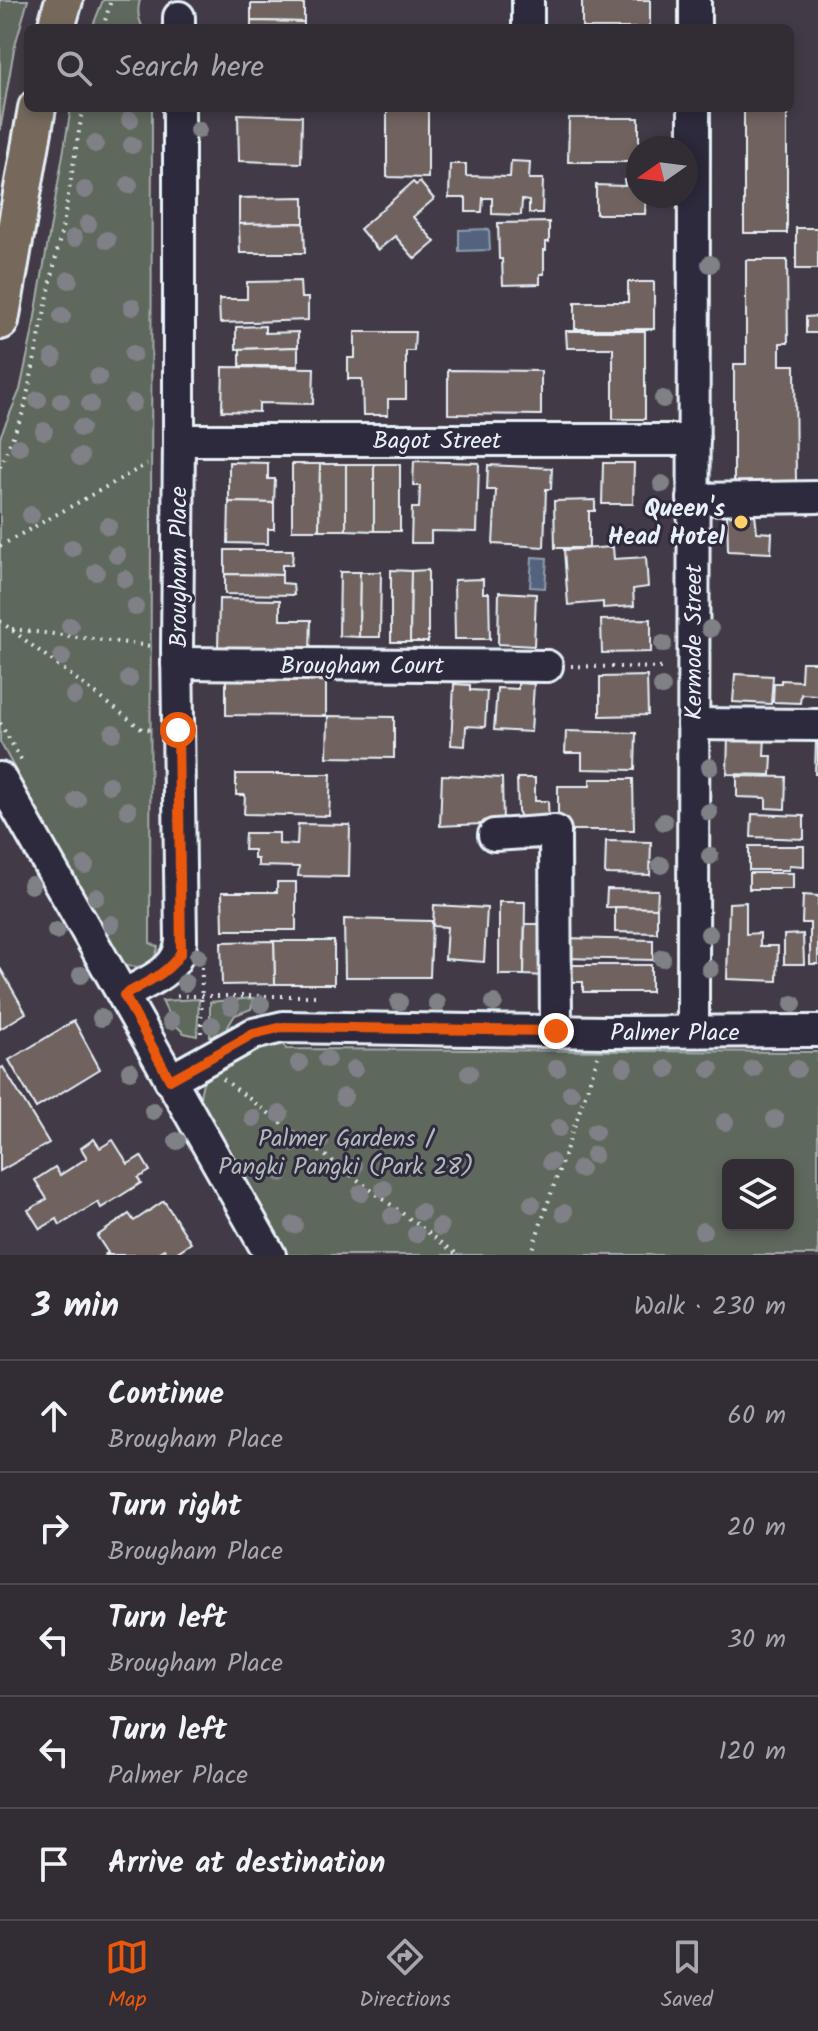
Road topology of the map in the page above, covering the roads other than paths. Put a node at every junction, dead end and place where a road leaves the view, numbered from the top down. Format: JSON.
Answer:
{"nodes":[{"id":1,"x":528,"y":0,"type":"edge"},
{"id":2,"x":695,"y":0,"type":"edge"},
{"id":3,"x":528,"y":24,"type":"edge"},
{"id":4,"x":695,"y":24,"type":"edge"},
{"id":5,"x":36,"y":112,"type":"edge"},
{"id":6,"x":179,"y":112,"type":"edge"},
{"id":7,"x":694,"y":112,"type":"edge"},
{"id":8,"x":0,"y":321,"type":"edge"},
{"id":9,"x":179,"y":440,"type":"junction"},
{"id":10,"x":694,"y":440,"type":"junction"},
{"id":11,"x":818,"y":497,"type":"edge"},
{"id":12,"x":693,"y":499,"type":"junction"},
{"id":13,"x":177,"y":656,"type":"junction"},
{"id":14,"x":547,"y":666,"type":"road end"},
{"id":15,"x":693,"y":724,"type":"junction"},
{"id":16,"x":818,"y":725,"type":"edge"},
{"id":17,"x":2,"y":787,"type":"edge"},
{"id":18,"x":494,"y":835,"type":"dead end"},
{"id":19,"x":124,"y":995,"type":"junction"},
{"id":20,"x":556,"y":1031,"type":"junction"},
{"id":21,"x":693,"y":1031,"type":"junction"},
{"id":22,"x":818,"y":1031,"type":"edge"},
{"id":23,"x":170,"y":1080,"type":"junction"},
{"id":24,"x":270,"y":1255,"type":"edge"}],
"edges":[{"from":1,"to":3,"type":"street"},
{"from":2,"to":4,"type":"street"},
{"from":5,"to":8,"type":"main road"},
{"from":6,"to":9,"type":"street","name":"Brougham Place"},
{"from":7,"to":10,"type":"street","name":"Kermode Street"},
{"from":9,"to":10,"type":"street","name":"Bagot Street"},
{"from":9,"to":13,"type":"street","name":"Brougham Place"},
{"from":10,"to":12,"type":"street","name":"Kermode Street"},
{"from":11,"to":12,"type":"street"},
{"from":12,"to":15,"type":"street","name":"Kermode Street"},
{"from":13,"to":14,"type":"street","name":"Brougham Court"},
{"from":13,"to":19,"type":"street","name":"Brougham Place"},
{"from":15,"to":16,"type":"street"},
{"from":15,"to":21,"type":"street","name":"Kermode Street"},
{"from":17,"to":19,"type":"street"},
{"from":18,"to":20,"type":"street"},
{"from":19,"to":23,"type":"street"},
{"from":20,"to":21,"type":"street","name":"Palmer Place"},
{"from":20,"to":23,"type":"street","name":"Palmer Place"},
{"from":21,"to":22,"type":"street","name":"Palmer Place"},
{"from":23,"to":24,"type":"street"}]}
